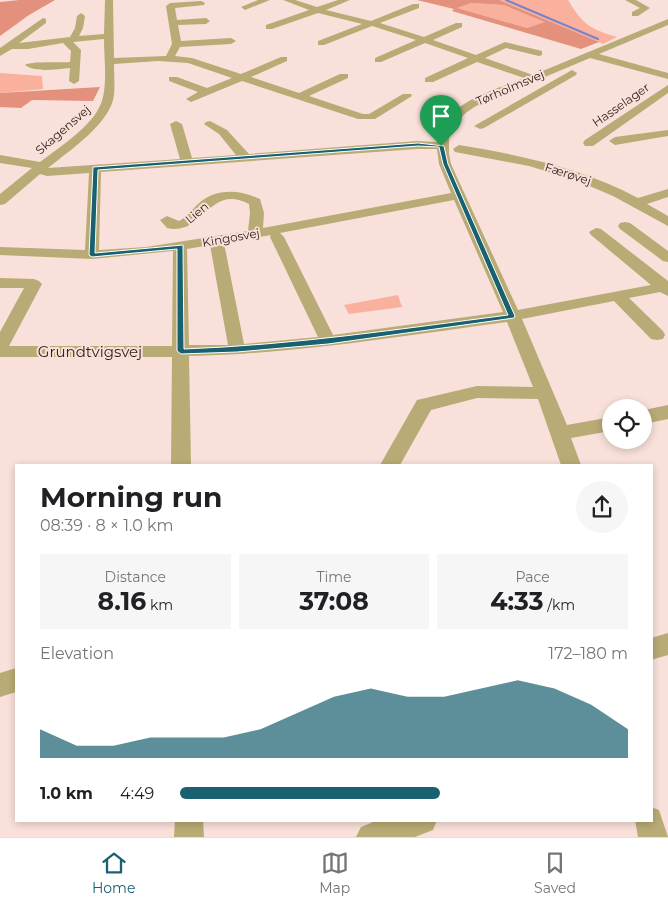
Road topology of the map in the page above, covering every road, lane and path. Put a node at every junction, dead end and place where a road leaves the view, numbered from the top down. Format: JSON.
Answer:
{"nodes":[{"id":1,"x":109,"y":0,"type":"edge"},
{"id":2,"x":266,"y":0,"type":"edge"},
{"id":3,"x":287,"y":0,"type":"edge"},
{"id":4,"x":346,"y":0,"type":"edge"},
{"id":5,"x":629,"y":0,"type":"edge"},
{"id":6,"x":201,"y":3,"type":"dead end"},
{"id":7,"x":246,"y":6,"type":"dead end"},
{"id":8,"x":416,"y":6,"type":"dead end"},
{"id":9,"x":318,"y":10,"type":"junction"},
{"id":10,"x":635,"y":14,"type":"dead end"},
{"id":11,"x":81,"y":16,"type":"dead end"},
{"id":12,"x":43,"y":21,"type":"dead end"},
{"id":13,"x":206,"y":21,"type":"dead end"},
{"id":14,"x":668,"y":22,"type":"edge"},
{"id":15,"x":173,"y":23,"type":"junction"},
{"id":16,"x":372,"y":24,"type":"junction"},
{"id":17,"x":459,"y":25,"type":"dead end"},
{"id":18,"x":269,"y":27,"type":"dead end"},
{"id":19,"x":109,"y":36,"type":"junction"},
{"id":20,"x":69,"y":39,"type":"junction"},
{"id":21,"x":426,"y":40,"type":"junction"},
{"id":22,"x":231,"y":41,"type":"dead end"},
{"id":23,"x":320,"y":43,"type":"dead end"},
{"id":24,"x":177,"y":44,"type":"junction"},
{"id":25,"x":11,"y":46,"type":"junction"},
{"id":26,"x":0,"y":53,"type":"edge"},
{"id":27,"x":539,"y":53,"type":"dead end"},
{"id":28,"x":169,"y":58,"type":"junction"},
{"id":29,"x":477,"y":58,"type":"junction"},
{"id":30,"x":284,"y":59,"type":"dead end"},
{"id":31,"x":589,"y":59,"type":"junction"},
{"id":32,"x":378,"y":60,"type":"dead end"},
{"id":33,"x":109,"y":61,"type":"junction"},
{"id":34,"x":30,"y":65,"type":"dead end"},
{"id":35,"x":76,"y":65,"type":"junction"},
{"id":36,"x":344,"y":76,"type":"dead end"},
{"id":37,"x":668,"y":76,"type":"edge"},
{"id":38,"x":242,"y":77,"type":"junction"},
{"id":39,"x":533,"y":78,"type":"junction"},
{"id":40,"x":173,"y":80,"type":"dead end"},
{"id":41,"x":430,"y":80,"type":"dead end"},
{"id":42,"x":74,"y":81,"type":"dead end"},
{"id":43,"x":668,"y":88,"type":"edge"},
{"id":44,"x":207,"y":92,"type":"junction"},
{"id":45,"x":301,"y":96,"type":"junction"},
{"id":46,"x":408,"y":96,"type":"dead end"},
{"id":47,"x":486,"y":98,"type":"junction"},
{"id":48,"x":190,"y":99,"type":"dead end"},
{"id":49,"x":512,"y":108,"type":"junction"},
{"id":50,"x":176,"y":124,"type":"dead end"},
{"id":51,"x":210,"y":124,"type":"dead end"},
{"id":52,"x":480,"y":126,"type":"dead end"},
{"id":53,"x":668,"y":133,"type":"edge"},
{"id":54,"x":615,"y":141,"type":"dead end"},
{"id":55,"x":589,"y":143,"type":"dead end"},
{"id":56,"x":441,"y":146,"type":"junction"},
{"id":57,"x":459,"y":149,"type":"dead end"},
{"id":58,"x":246,"y":158,"type":"junction"},
{"id":59,"x":0,"y":159,"type":"edge"},
{"id":60,"x":187,"y":162,"type":"junction"},
{"id":61,"x":39,"y":168,"type":"junction"},
{"id":62,"x":95,"y":169,"type":"junction"},
{"id":63,"x":668,"y":193,"type":"edge"},
{"id":64,"x":459,"y":195,"type":"junction"},
{"id":65,"x":0,"y":201,"type":"edge"},
{"id":66,"x":636,"y":203,"type":"junction"},
{"id":67,"x":167,"y":220,"type":"dead end"},
{"id":68,"x":668,"y":222,"type":"edge"},
{"id":69,"x":625,"y":226,"type":"dead end"},
{"id":70,"x":596,"y":232,"type":"dead end"},
{"id":71,"x":255,"y":234,"type":"junction"},
{"id":72,"x":276,"y":237,"type":"dead end"},
{"id":73,"x":216,"y":240,"type":"junction"},
{"id":74,"x":180,"y":246,"type":"junction"},
{"id":75,"x":0,"y":251,"type":"edge"},
{"id":76,"x":92,"y":255,"type":"junction"},
{"id":77,"x":668,"y":258,"type":"edge"},
{"id":78,"x":0,"y":283,"type":"edge"},
{"id":79,"x":666,"y":288,"type":"edge"},
{"id":80,"x":0,"y":291,"type":"edge"},
{"id":81,"x":30,"y":292,"type":"junction"},
{"id":82,"x":618,"y":296,"type":"junction"},
{"id":83,"x":512,"y":316,"type":"junction"},
{"id":84,"x":657,"y":335,"type":"dead end"},
{"id":85,"x":328,"y":341,"type":"junction"},
{"id":86,"x":0,"y":350,"type":"edge"},
{"id":87,"x":237,"y":350,"type":"junction"},
{"id":88,"x":181,"y":351,"type":"junction"},
{"id":89,"x":544,"y":393,"type":"junction"},
{"id":90,"x":668,"y":412,"type":"edge"},
{"id":91,"x":652,"y":415,"type":"edge"},
{"id":92,"x":602,"y":426,"type":"edge"},
{"id":93,"x":561,"y":434,"type":"junction"},
{"id":94,"x":181,"y":464,"type":"edge"},
{"id":95,"x":391,"y":464,"type":"edge"},
{"id":96,"x":571,"y":464,"type":"edge"},
{"id":97,"x":668,"y":644,"type":"edge"},
{"id":98,"x":653,"y":648,"type":"edge"},
{"id":99,"x":15,"y":680,"type":"edge"},
{"id":100,"x":0,"y":685,"type":"edge"},
{"id":101,"x":189,"y":822,"type":"edge"},
{"id":102,"x":417,"y":822,"type":"edge"},
{"id":103,"x":649,"y":822,"type":"edge"},
{"id":104,"x":190,"y":837,"type":"edge"},
{"id":105,"x":371,"y":837,"type":"edge"},
{"id":106,"x":653,"y":837,"type":"edge"}],
"edges":[{"from":1,"to":19,"type":"street","name":"Skagensvej"},
{"from":2,"to":7,"type":"street"},
{"from":3,"to":9,"type":"street"},
{"from":4,"to":9,"type":"street"},
{"from":5,"to":10,"type":"street"},
{"from":6,"to":15,"type":"street"},
{"from":8,"to":16,"type":"street"},
{"from":9,"to":16,"type":"street"},
{"from":9,"to":18,"type":"street"},
{"from":11,"to":20,"type":"street"},
{"from":12,"to":25,"type":"street"},
{"from":13,"to":15,"type":"street"},
{"from":14,"to":31,"type":"street","name":"Tørholmsvej"},
{"from":15,"to":24,"type":"street"},
{"from":16,"to":21,"type":"street"},
{"from":16,"to":23,"type":"street"},
{"from":17,"to":21,"type":"street"},
{"from":19,"to":20,"type":"street"},
{"from":19,"to":33,"type":"street","name":"Skagensvej"},
{"from":20,"to":25,"type":"street"},
{"from":20,"to":35,"type":"street"},
{"from":21,"to":29,"type":"street"},
{"from":21,"to":32,"type":"street"},
{"from":22,"to":24,"type":"street"},
{"from":24,"to":28,"type":"street"},
{"from":25,"to":26,"type":"street"},
{"from":27,"to":29,"type":"street"},
{"from":28,"to":33,"type":"street"},
{"from":28,"to":38,"type":"street"},
{"from":29,"to":39,"type":"street"},
{"from":29,"to":41,"type":"street"},
{"from":30,"to":38,"type":"street"},
{"from":31,"to":37,"type":"street"},
{"from":31,"to":39,"type":"street","name":"Tørholmsvej"},
{"from":31,"to":49,"type":"street"},
{"from":33,"to":61,"type":"street","name":"Skagensvej"},
{"from":34,"to":35,"type":"street"},
{"from":35,"to":42,"type":"street"},
{"from":36,"to":45,"type":"street"},
{"from":38,"to":44,"type":"street"},
{"from":38,"to":45,"type":"street"},
{"from":39,"to":47,"type":"street","name":"Tørholmsvej"},
{"from":40,"to":44,"type":"street"},
{"from":43,"to":55,"type":"street","name":"Hasselager"},
{"from":44,"to":48,"type":"street"},
{"from":45,"to":46,"type":"street"},
{"from":47,"to":49,"type":"street"},
{"from":47,"to":56,"type":"street","name":"Tørholmsvej"},
{"from":49,"to":52,"type":"street"},
{"from":50,"to":60,"type":"street"},
{"from":51,"to":58,"type":"street"},
{"from":53,"to":54,"type":"street"},
{"from":56,"to":58,"type":"street"},
{"from":56,"to":64,"type":"street"},
{"from":57,"to":66,"type":"street","name":"Færøvej"},
{"from":58,"to":60,"type":"street"},
{"from":59,"to":61,"type":"street"},
{"from":60,"to":62,"type":"street"},
{"from":61,"to":62,"type":"street"},
{"from":61,"to":65,"type":"street","name":"Skagensvej"},
{"from":62,"to":76,"type":"street"},
{"from":63,"to":66,"type":"street"},
{"from":64,"to":71,"type":"street","name":"Kingosvej"},
{"from":64,"to":83,"type":"street"},
{"from":66,"to":68,"type":"street","name":"Færøvej"},
{"from":67,"to":71,"type":"street","name":"Lien"},
{"from":69,"to":77,"type":"street"},
{"from":70,"to":79,"type":"street"},
{"from":71,"to":73,"type":"street","name":"Kingosvej"},
{"from":72,"to":85,"type":"street"},
{"from":73,"to":74,"type":"street","name":"Kingosvej"},
{"from":73,"to":87,"type":"street"},
{"from":74,"to":76,"type":"street","name":"Kingosvej"},
{"from":74,"to":88,"type":"street"},
{"from":75,"to":76,"type":"street","name":"Kingosvej"},
{"from":78,"to":81,"type":"street"},
{"from":79,"to":82,"type":"street","name":"Grundtvigsvej"},
{"from":80,"to":81,"type":"street"},
{"from":81,"to":86,"type":"street"},
{"from":82,"to":83,"type":"street","name":"Grundtvigsvej"},
{"from":82,"to":84,"type":"street"},
{"from":83,"to":85,"type":"street","name":"Grundtvigsvej"},
{"from":83,"to":89,"type":"street"},
{"from":85,"to":87,"type":"street","name":"Grundtvigsvej"},
{"from":86,"to":88,"type":"street","name":"Grundtvigsvej"},
{"from":87,"to":88,"type":"street","name":"Grundtvigsvej"},
{"from":88,"to":94,"type":"street"},
{"from":89,"to":93,"type":"street"},
{"from":89,"to":95,"type":"street"},
{"from":90,"to":91,"type":"street"},
{"from":92,"to":93,"type":"street"},
{"from":93,"to":96,"type":"street"},
{"from":97,"to":98,"type":"street"},
{"from":99,"to":100,"type":"street"},
{"from":101,"to":104,"type":"street"},
{"from":102,"to":105,"type":"street"},
{"from":103,"to":106,"type":"street"}]}
